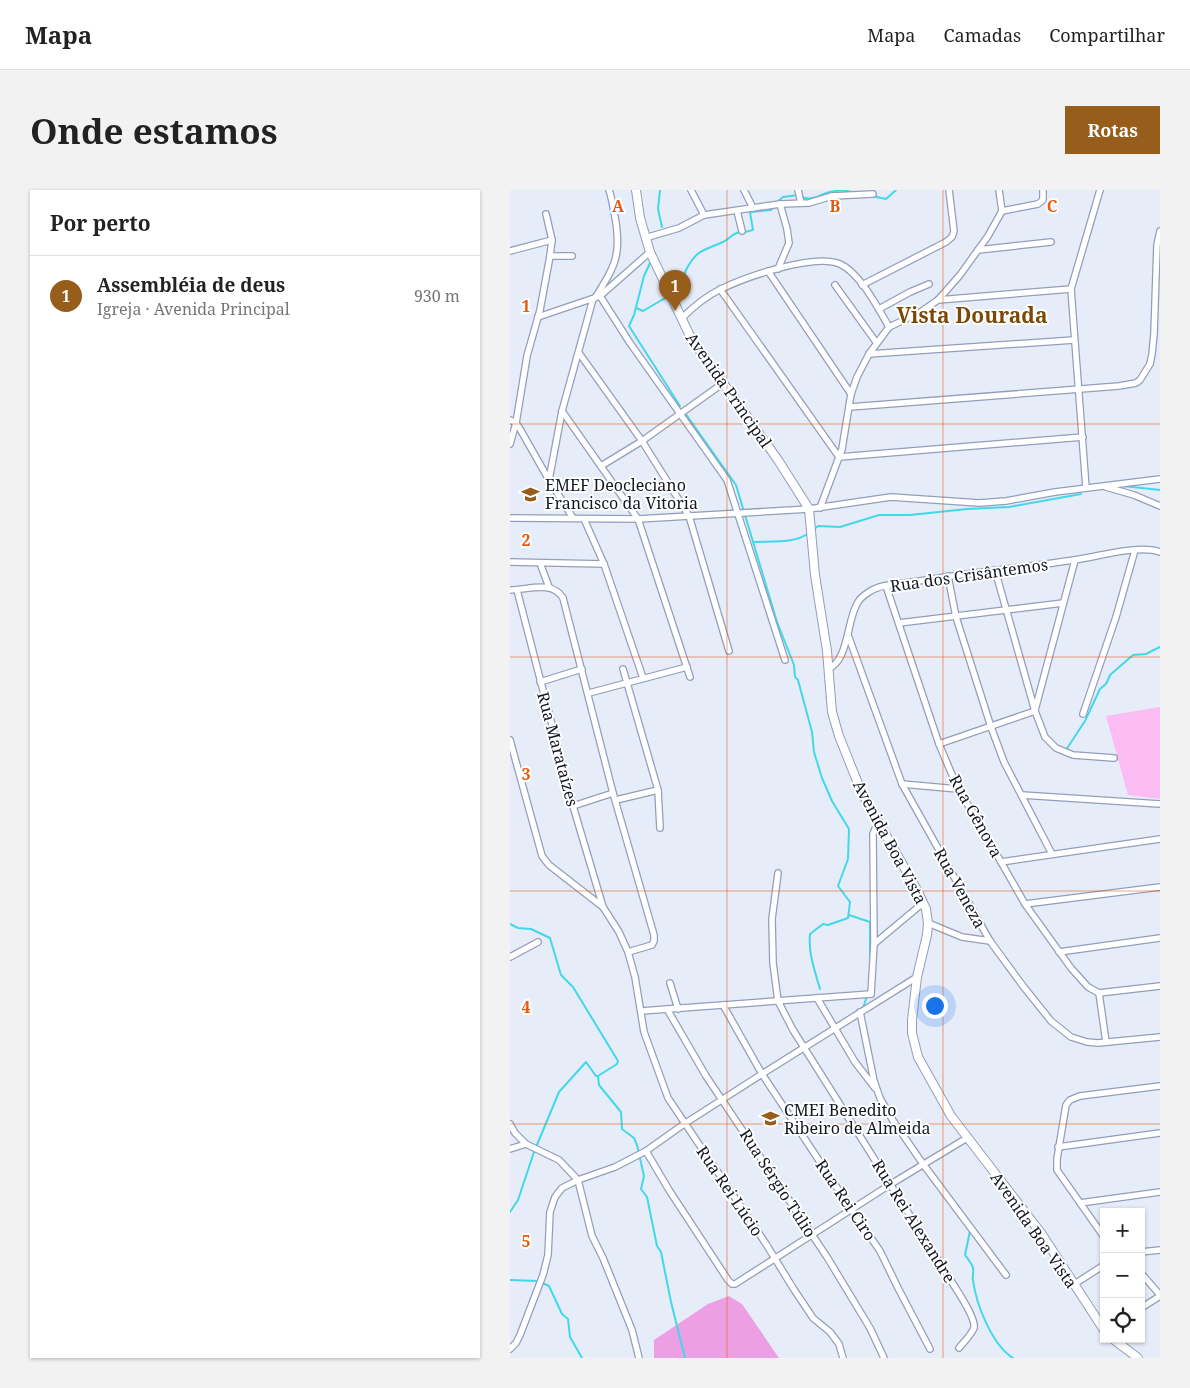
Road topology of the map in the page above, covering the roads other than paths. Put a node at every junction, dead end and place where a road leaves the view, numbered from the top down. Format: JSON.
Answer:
{"nodes":[{"id":1,"x":609,"y":190,"type":"edge"},
{"id":2,"x":636,"y":190,"type":"edge"},
{"id":3,"x":691,"y":190,"type":"edge"},
{"id":4,"x":744,"y":190,"type":"edge"},
{"id":5,"x":798,"y":190,"type":"edge"},
{"id":6,"x":949,"y":190,"type":"edge"},
{"id":7,"x":999,"y":190,"type":"edge"},
{"id":8,"x":1043,"y":190,"type":"edge"},
{"id":9,"x":1100,"y":190,"type":"edge"},
{"id":10,"x":845,"y":193,"type":"edge"},
{"id":11,"x":873,"y":194,"type":"dead end"},
{"id":12,"x":801,"y":203,"type":"junction"},
{"id":13,"x":780,"y":204,"type":"junction"},
{"id":14,"x":753,"y":208,"type":"junction"},
{"id":15,"x":737,"y":211,"type":"junction"},
{"id":16,"x":1002,"y":211,"type":"junction"},
{"id":17,"x":546,"y":214,"type":"dead end"},
{"id":18,"x":704,"y":215,"type":"junction"},
{"id":19,"x":742,"y":231,"type":"dead end"},
{"id":20,"x":1160,"y":231,"type":"edge"},
{"id":21,"x":645,"y":238,"type":"junction"},
{"id":22,"x":552,"y":240,"type":"junction"},
{"id":23,"x":1051,"y":242,"type":"dead end"},
{"id":24,"x":978,"y":250,"type":"junction"},
{"id":25,"x":510,"y":251,"type":"edge"},
{"id":26,"x":650,"y":252,"type":"junction"},
{"id":27,"x":550,"y":256,"type":"junction"},
{"id":28,"x":572,"y":256,"type":"dead end"},
{"id":29,"x":778,"y":269,"type":"junction"},
{"id":30,"x":768,"y":271,"type":"junction"},
{"id":31,"x":834,"y":284,"type":"dead end"},
{"id":32,"x":929,"y":284,"type":"dead end"},
{"id":33,"x":862,"y":285,"type":"junction"},
{"id":34,"x":720,"y":289,"type":"junction"},
{"id":35,"x":1072,"y":289,"type":"junction"},
{"id":36,"x":596,"y":297,"type":"junction"},
{"id":37,"x":938,"y":300,"type":"junction"},
{"id":38,"x":879,"y":309,"type":"junction"},
{"id":39,"x":538,"y":318,"type":"junction"},
{"id":40,"x":682,"y":319,"type":"junction"},
{"id":41,"x":889,"y":327,"type":"junction"},
{"id":42,"x":1074,"y":340,"type":"junction"},
{"id":43,"x":876,"y":342,"type":"junction"},
{"id":44,"x":579,"y":352,"type":"junction"},
{"id":45,"x":869,"y":354,"type":"junction"},
{"id":46,"x":722,"y":384,"type":"junction"},
{"id":47,"x":1078,"y":389,"type":"junction"},
{"id":48,"x":851,"y":394,"type":"junction"},
{"id":49,"x":850,"y":407,"type":"junction"},
{"id":50,"x":562,"y":411,"type":"junction"},
{"id":51,"x":680,"y":413,"type":"junction"},
{"id":52,"x":513,"y":422,"type":"edge"},
{"id":53,"x":1083,"y":437,"type":"junction"},
{"id":54,"x":642,"y":441,"type":"junction"},
{"id":55,"x":510,"y":444,"type":"edge"},
{"id":56,"x":839,"y":457,"type":"junction"},
{"id":57,"x":601,"y":466,"type":"junction"},
{"id":58,"x":1160,"y":479,"type":"edge"},
{"id":59,"x":549,"y":480,"type":"junction"},
{"id":60,"x":1102,"y":486,"type":"junction"},
{"id":61,"x":1088,"y":488,"type":"junction"},
{"id":62,"x":1160,"y":506,"type":"edge"},
{"id":63,"x":820,"y":508,"type":"junction"},
{"id":64,"x":809,"y":509,"type":"junction"},
{"id":65,"x":738,"y":512,"type":"junction"},
{"id":66,"x":689,"y":516,"type":"junction"},
{"id":67,"x":510,"y":518,"type":"edge"},
{"id":68,"x":573,"y":518,"type":"junction"},
{"id":69,"x":584,"y":519,"type":"junction"},
{"id":70,"x":638,"y":519,"type":"junction"},
{"id":71,"x":1135,"y":550,"type":"junction"},
{"id":72,"x":1160,"y":552,"type":"edge"},
{"id":73,"x":1075,"y":560,"type":"junction"},
{"id":74,"x":510,"y":562,"type":"edge"},
{"id":75,"x":540,"y":563,"type":"junction"},
{"id":76,"x":604,"y":564,"type":"junction"},
{"id":77,"x":995,"y":570,"type":"junction"},
{"id":78,"x":948,"y":576,"type":"junction"},
{"id":79,"x":886,"y":586,"type":"junction"},
{"id":80,"x":548,"y":587,"type":"junction"},
{"id":81,"x":510,"y":590,"type":"edge"},
{"id":82,"x":517,"y":590,"type":"junction"},
{"id":83,"x":1063,"y":604,"type":"junction"},
{"id":84,"x":1007,"y":611,"type":"junction"},
{"id":85,"x":956,"y":617,"type":"junction"},
{"id":86,"x":899,"y":623,"type":"junction"},
{"id":87,"x":848,"y":635,"type":"junction"},
{"id":88,"x":729,"y":651,"type":"dead end"},
{"id":89,"x":785,"y":660,"type":"dead end"},
{"id":90,"x":687,"y":667,"type":"junction"},
{"id":91,"x":582,"y":669,"type":"junction"},
{"id":92,"x":623,"y":669,"type":"dead end"},
{"id":93,"x":828,"y":670,"type":"junction"},
{"id":94,"x":690,"y":677,"type":"dead end"},
{"id":95,"x":643,"y":678,"type":"junction"},
{"id":96,"x":540,"y":682,"type":"junction"},
{"id":97,"x":627,"y":683,"type":"junction"},
{"id":98,"x":589,"y":693,"type":"junction"},
{"id":99,"x":1035,"y":711,"type":"junction"},
{"id":100,"x":1083,"y":714,"type":"dead end"},
{"id":101,"x":991,"y":727,"type":"junction"},
{"id":102,"x":510,"y":740,"type":"edge"},
{"id":103,"x":939,"y":744,"type":"junction"},
{"id":104,"x":1114,"y":758,"type":"dead end"},
{"id":105,"x":902,"y":784,"type":"junction"},
{"id":106,"x":958,"y":789,"type":"junction"},
{"id":107,"x":658,"y":790,"type":"junction"},
{"id":108,"x":613,"y":793,"type":"junction"},
{"id":109,"x":1022,"y":795,"type":"junction"},
{"id":110,"x":616,"y":800,"type":"junction"},
{"id":111,"x":1160,"y":804,"type":"edge"},
{"id":112,"x":573,"y":806,"type":"junction"},
{"id":113,"x":879,"y":825,"type":"junction"},
{"id":114,"x":660,"y":828,"type":"dead end"},
{"id":115,"x":1160,"y":839,"type":"edge"},
{"id":116,"x":1052,"y":854,"type":"junction"},
{"id":117,"x":1002,"y":862,"type":"junction"},
{"id":118,"x":778,"y":873,"type":"dead end"},
{"id":119,"x":1160,"y":887,"type":"edge"},
{"id":120,"x":924,"y":903,"type":"junction"},
{"id":121,"x":1025,"y":904,"type":"junction"},
{"id":122,"x":603,"y":907,"type":"junction"},
{"id":123,"x":928,"y":923,"type":"junction"},
{"id":124,"x":1160,"y":938,"type":"edge"},
{"id":125,"x":990,"y":941,"type":"junction"},
{"id":126,"x":538,"y":942,"type":"dead end"},
{"id":127,"x":874,"y":944,"type":"junction"},
{"id":128,"x":628,"y":952,"type":"junction"},
{"id":129,"x":1058,"y":952,"type":"junction"},
{"id":130,"x":510,"y":957,"type":"edge"},
{"id":131,"x":918,"y":977,"type":"junction"},
{"id":132,"x":670,"y":983,"type":"dead end"},
{"id":133,"x":1160,"y":986,"type":"edge"},
{"id":134,"x":1099,"y":993,"type":"junction"},
{"id":135,"x":871,"y":994,"type":"junction"},
{"id":136,"x":817,"y":998,"type":"junction"},
{"id":137,"x":778,"y":1001,"type":"junction"},
{"id":138,"x":876,"y":1002,"type":"junction"},
{"id":139,"x":723,"y":1005,"type":"junction"},
{"id":140,"x":678,"y":1008,"type":"junction"},
{"id":141,"x":667,"y":1009,"type":"junction"},
{"id":142,"x":641,"y":1011,"type":"junction"},
{"id":143,"x":860,"y":1012,"type":"junction"},
{"id":144,"x":835,"y":1028,"type":"junction"},
{"id":145,"x":1160,"y":1037,"type":"edge"},
{"id":146,"x":1106,"y":1042,"type":"junction"},
{"id":147,"x":805,"y":1047,"type":"junction"},
{"id":148,"x":762,"y":1074,"type":"junction"},
{"id":149,"x":1160,"y":1086,"type":"edge"},
{"id":150,"x":876,"y":1090,"type":"junction"},
{"id":151,"x":723,"y":1099,"type":"junction"},
{"id":152,"x":510,"y":1124,"type":"edge"},
{"id":153,"x":684,"y":1124,"type":"junction"},
{"id":154,"x":1160,"y":1133,"type":"edge"},
{"id":155,"x":967,"y":1138,"type":"junction"},
{"id":156,"x":526,"y":1144,"type":"junction"},
{"id":157,"x":1058,"y":1147,"type":"junction"},
{"id":158,"x":510,"y":1149,"type":"edge"},
{"id":159,"x":646,"y":1151,"type":"junction"},
{"id":160,"x":923,"y":1164,"type":"junction"},
{"id":161,"x":578,"y":1180,"type":"junction"},
{"id":162,"x":891,"y":1184,"type":"junction"},
{"id":163,"x":1160,"y":1192,"type":"edge"},
{"id":164,"x":1080,"y":1203,"type":"junction"},
{"id":165,"x":851,"y":1209,"type":"junction"},
{"id":166,"x":1100,"y":1231,"type":"edge"},
{"id":167,"x":812,"y":1236,"type":"junction"},
{"id":168,"x":1160,"y":1250,"type":"edge"},
{"id":169,"x":1145,"y":1252,"type":"edge"},
{"id":170,"x":774,"y":1259,"type":"junction"},
{"id":171,"x":1100,"y":1268,"type":"edge"},
{"id":172,"x":1006,"y":1275,"type":"dead end"},
{"id":173,"x":1145,"y":1278,"type":"edge"},
{"id":174,"x":1073,"y":1285,"type":"junction"},
{"id":175,"x":1160,"y":1296,"type":"edge"},
{"id":176,"x":1145,"y":1305,"type":"edge"},
{"id":177,"x":1100,"y":1324,"type":"edge"},
{"id":178,"x":1117,"y":1343,"type":"edge"},
{"id":179,"x":959,"y":1348,"type":"dead end"},
{"id":180,"x":510,"y":1349,"type":"edge"},
{"id":181,"x":930,"y":1349,"type":"dead end"},
{"id":182,"x":639,"y":1358,"type":"edge"},
{"id":183,"x":843,"y":1358,"type":"edge"},
{"id":184,"x":884,"y":1358,"type":"edge"},
{"id":185,"x":1138,"y":1358,"type":"edge"}],
"edges":[{"from":1,"to":36,"type":"street"},
{"from":2,"to":21,"type":"street","name":"Avenida Principal"},
{"from":3,"to":18,"type":"street"},
{"from":4,"to":14,"type":"street"},
{"from":5,"to":12,"type":"street"},
{"from":6,"to":33,"type":"street"},
{"from":7,"to":16,"type":"street"},
{"from":8,"to":16,"type":"street"},
{"from":9,"to":35,"type":"street"},
{"from":10,"to":11,"type":"street"},
{"from":10,"to":12,"type":"street"},
{"from":12,"to":13,"type":"street"},
{"from":13,"to":14,"type":"street"},
{"from":13,"to":29,"type":"street"},
{"from":14,"to":15,"type":"street"},
{"from":15,"to":18,"type":"street"},
{"from":15,"to":19,"type":"street"},
{"from":16,"to":24,"type":"street"},
{"from":17,"to":22,"type":"street"},
{"from":18,"to":21,"type":"street"},
{"from":20,"to":47,"type":"street"},
{"from":21,"to":26,"type":"street","name":"Avenida Principal"},
{"from":22,"to":25,"type":"street"},
{"from":22,"to":27,"type":"street"},
{"from":23,"to":24,"type":"street"},
{"from":24,"to":37,"type":"street"},
{"from":26,"to":36,"type":"street"},
{"from":26,"to":40,"type":"street","name":"Avenida Principal"},
{"from":27,"to":28,"type":"street"},
{"from":27,"to":39,"type":"street"},
{"from":29,"to":30,"type":"street"},
{"from":29,"to":33,"type":"street"},
{"from":30,"to":34,"type":"street"},
{"from":30,"to":48,"type":"street"},
{"from":31,"to":43,"type":"street"},
{"from":32,"to":38,"type":"street"},
{"from":33,"to":38,"type":"street"},
{"from":34,"to":40,"type":"street"},
{"from":34,"to":56,"type":"street"},
{"from":35,"to":37,"type":"street"},
{"from":35,"to":42,"type":"street"},
{"from":36,"to":39,"type":"street"},
{"from":36,"to":44,"type":"street"},
{"from":36,"to":51,"type":"street"},
{"from":37,"to":41,"type":"street"},
{"from":38,"to":41,"type":"street"},
{"from":39,"to":52,"type":"street"},
{"from":40,"to":46,"type":"street","name":"Avenida Principal"},
{"from":41,"to":43,"type":"street"},
{"from":42,"to":45,"type":"street"},
{"from":42,"to":47,"type":"street"},
{"from":43,"to":45,"type":"street"},
{"from":44,"to":50,"type":"street"},
{"from":44,"to":54,"type":"street"},
{"from":45,"to":48,"type":"street"},
{"from":46,"to":51,"type":"street"},
{"from":46,"to":64,"type":"street","name":"Avenida Principal"},
{"from":47,"to":49,"type":"street"},
{"from":47,"to":53,"type":"street"},
{"from":48,"to":49,"type":"street"},
{"from":49,"to":56,"type":"street"},
{"from":50,"to":57,"type":"street"},
{"from":50,"to":59,"type":"street"},
{"from":51,"to":54,"type":"street"},
{"from":51,"to":65,"type":"street"},
{"from":52,"to":55,"type":"street"},
{"from":52,"to":59,"type":"street"},
{"from":53,"to":56,"type":"street"},
{"from":53,"to":61,"type":"street"},
{"from":54,"to":57,"type":"street"},
{"from":54,"to":66,"type":"street"},
{"from":56,"to":63,"type":"street"},
{"from":57,"to":70,"type":"street"},
{"from":58,"to":60,"type":"street"},
{"from":59,"to":68,"type":"street"},
{"from":60,"to":61,"type":"street"},
{"from":60,"to":62,"type":"street"},
{"from":61,"to":63,"type":"street"},
{"from":63,"to":64,"type":"street"},
{"from":64,"to":65,"type":"street"},
{"from":64,"to":93,"type":"street","name":"Avenida Boa Vista"},
{"from":65,"to":66,"type":"street"},
{"from":65,"to":89,"type":"street"},
{"from":66,"to":70,"type":"street"},
{"from":66,"to":88,"type":"street"},
{"from":67,"to":68,"type":"street"},
{"from":68,"to":69,"type":"street"},
{"from":69,"to":70,"type":"street"},
{"from":69,"to":76,"type":"street"},
{"from":70,"to":90,"type":"street"},
{"from":71,"to":72,"type":"street","name":"Rua dos Crisântemos"},
{"from":71,"to":73,"type":"street","name":"Rua dos Crisântemos"},
{"from":71,"to":100,"type":"street"},
{"from":73,"to":77,"type":"street","name":"Rua dos Crisântemos"},
{"from":73,"to":83,"type":"street"},
{"from":74,"to":75,"type":"street"},
{"from":75,"to":76,"type":"street"},
{"from":75,"to":80,"type":"street"},
{"from":76,"to":95,"type":"street"},
{"from":77,"to":78,"type":"street","name":"Rua dos Crisântemos"},
{"from":77,"to":84,"type":"street"},
{"from":78,"to":79,"type":"street","name":"Rua dos Crisântemos"},
{"from":78,"to":85,"type":"street"},
{"from":79,"to":86,"type":"street","name":"Rua Gênova"},
{"from":79,"to":87,"type":"street","name":"Rua dos Crisântemos"},
{"from":80,"to":82,"type":"street"},
{"from":80,"to":91,"type":"street"},
{"from":81,"to":82,"type":"street"},
{"from":82,"to":96,"type":"street","name":"Rua Marataízes"},
{"from":83,"to":84,"type":"street"},
{"from":83,"to":99,"type":"street"},
{"from":84,"to":85,"type":"street"},
{"from":84,"to":99,"type":"street"},
{"from":85,"to":86,"type":"street"},
{"from":85,"to":101,"type":"street"},
{"from":86,"to":103,"type":"street","name":"Rua Gênova"},
{"from":87,"to":93,"type":"street","name":"Rua dos Crisântemos"},
{"from":87,"to":105,"type":"street","name":"Rua Veneza"},
{"from":90,"to":94,"type":"street"},
{"from":90,"to":95,"type":"street"},
{"from":91,"to":96,"type":"street"},
{"from":91,"to":98,"type":"street"},
{"from":92,"to":97,"type":"street"},
{"from":93,"to":113,"type":"street","name":"Avenida Boa Vista"},
{"from":95,"to":97,"type":"street"},
{"from":96,"to":112,"type":"street","name":"Rua Marataízes"},
{"from":97,"to":98,"type":"street"},
{"from":97,"to":107,"type":"street"},
{"from":98,"to":108,"type":"street"},
{"from":99,"to":101,"type":"street"},
{"from":99,"to":104,"type":"street"},
{"from":101,"to":103,"type":"street"},
{"from":101,"to":109,"type":"street"},
{"from":102,"to":122,"type":"street"},
{"from":103,"to":106,"type":"street","name":"Rua Gênova"},
{"from":105,"to":106,"type":"street"},
{"from":105,"to":125,"type":"street","name":"Rua Veneza"},
{"from":106,"to":117,"type":"street","name":"Rua Gênova"},
{"from":107,"to":110,"type":"street"},
{"from":107,"to":114,"type":"street"},
{"from":108,"to":110,"type":"street"},
{"from":108,"to":112,"type":"street"},
{"from":109,"to":111,"type":"street"},
{"from":109,"to":116,"type":"street"},
{"from":110,"to":128,"type":"street"},
{"from":112,"to":122,"type":"street","name":"Rua Marataízes"},
{"from":113,"to":120,"type":"street","name":"Avenida Boa Vista"},
{"from":113,"to":127,"type":"street"},
{"from":115,"to":116,"type":"street"},
{"from":116,"to":117,"type":"street"},
{"from":117,"to":121,"type":"street","name":"Rua Gênova"},
{"from":118,"to":137,"type":"street","name":"Rua Rei Alexandre"},
{"from":119,"to":121,"type":"street"},
{"from":120,"to":123,"type":"street","name":"Avenida Boa Vista"},
{"from":120,"to":127,"type":"street"},
{"from":121,"to":129,"type":"street","name":"Rua Gênova"},
{"from":122,"to":128,"type":"street","name":"Rua Rei Lúcio"},
{"from":123,"to":125,"type":"street"},
{"from":123,"to":131,"type":"street","name":"Avenida Boa Vista"},
{"from":124,"to":129,"type":"street"},
{"from":125,"to":146,"type":"street","name":"Rua Veneza"},
{"from":126,"to":130,"type":"street"},
{"from":127,"to":135,"type":"street"},
{"from":128,"to":142,"type":"street","name":"Rua Rei Lúcio"},
{"from":129,"to":134,"type":"street","name":"Rua Gênova"},
{"from":131,"to":138,"type":"street"},
{"from":131,"to":155,"type":"street","name":"Avenida Boa Vista"},
{"from":132,"to":140,"type":"street"},
{"from":133,"to":134,"type":"street"},
{"from":134,"to":146,"type":"street"},
{"from":135,"to":136,"type":"street"},
{"from":135,"to":138,"type":"street"},
{"from":136,"to":137,"type":"street"},
{"from":136,"to":144,"type":"street"},
{"from":137,"to":139,"type":"street"},
{"from":137,"to":147,"type":"street","name":"Rua Rei Alexandre"},
{"from":138,"to":143,"type":"street"},
{"from":139,"to":140,"type":"street"},
{"from":139,"to":148,"type":"street","name":"Rua Rei Ciro"},
{"from":140,"to":141,"type":"street"},
{"from":141,"to":142,"type":"street"},
{"from":141,"to":151,"type":"street","name":"Rua Sérgio Túlio"},
{"from":142,"to":153,"type":"street","name":"Rua Rei Lúcio"},
{"from":143,"to":144,"type":"street"},
{"from":143,"to":150,"type":"street"},
{"from":144,"to":147,"type":"street"},
{"from":144,"to":150,"type":"street"},
{"from":145,"to":146,"type":"street","name":"Rua Veneza"},
{"from":147,"to":148,"type":"street"},
{"from":147,"to":162,"type":"street","name":"Rua Rei Alexandre"},
{"from":148,"to":151,"type":"street"},
{"from":148,"to":165,"type":"street","name":"Rua Rei Ciro"},
{"from":149,"to":157,"type":"street"},
{"from":150,"to":160,"type":"street"},
{"from":151,"to":153,"type":"street"},
{"from":151,"to":167,"type":"street","name":"Rua Sérgio Túlio"},
{"from":152,"to":156,"type":"street"},
{"from":153,"to":159,"type":"street"},
{"from":153,"to":170,"type":"street","name":"Rua Rei Lúcio"},
{"from":154,"to":157,"type":"street"},
{"from":155,"to":160,"type":"street"},
{"from":155,"to":174,"type":"street","name":"Avenida Boa Vista"},
{"from":156,"to":158,"type":"street"},
{"from":156,"to":161,"type":"street"},
{"from":157,"to":164,"type":"street"},
{"from":159,"to":161,"type":"street"},
{"from":159,"to":170,"type":"street"},
{"from":160,"to":162,"type":"street"},
{"from":160,"to":172,"type":"street"},
{"from":161,"to":180,"type":"street"},
{"from":161,"to":182,"type":"street"},
{"from":162,"to":165,"type":"street"},
{"from":162,"to":179,"type":"street","name":"Rua Rei Alexandre"},
{"from":163,"to":164,"type":"street"},
{"from":164,"to":166,"type":"street"},
{"from":165,"to":167,"type":"street"},
{"from":165,"to":181,"type":"street","name":"Rua Rei Ciro"},
{"from":167,"to":170,"type":"street"},
{"from":167,"to":184,"type":"street","name":"Rua Sérgio Túlio"},
{"from":168,"to":169,"type":"street"},
{"from":170,"to":183,"type":"street","name":"Rua Rei Lúcio"},
{"from":171,"to":174,"type":"street"},
{"from":173,"to":175,"type":"street"},
{"from":174,"to":177,"type":"street","name":"Avenida Boa Vista"},
{"from":175,"to":176,"type":"street"},
{"from":178,"to":185,"type":"street"}]}
